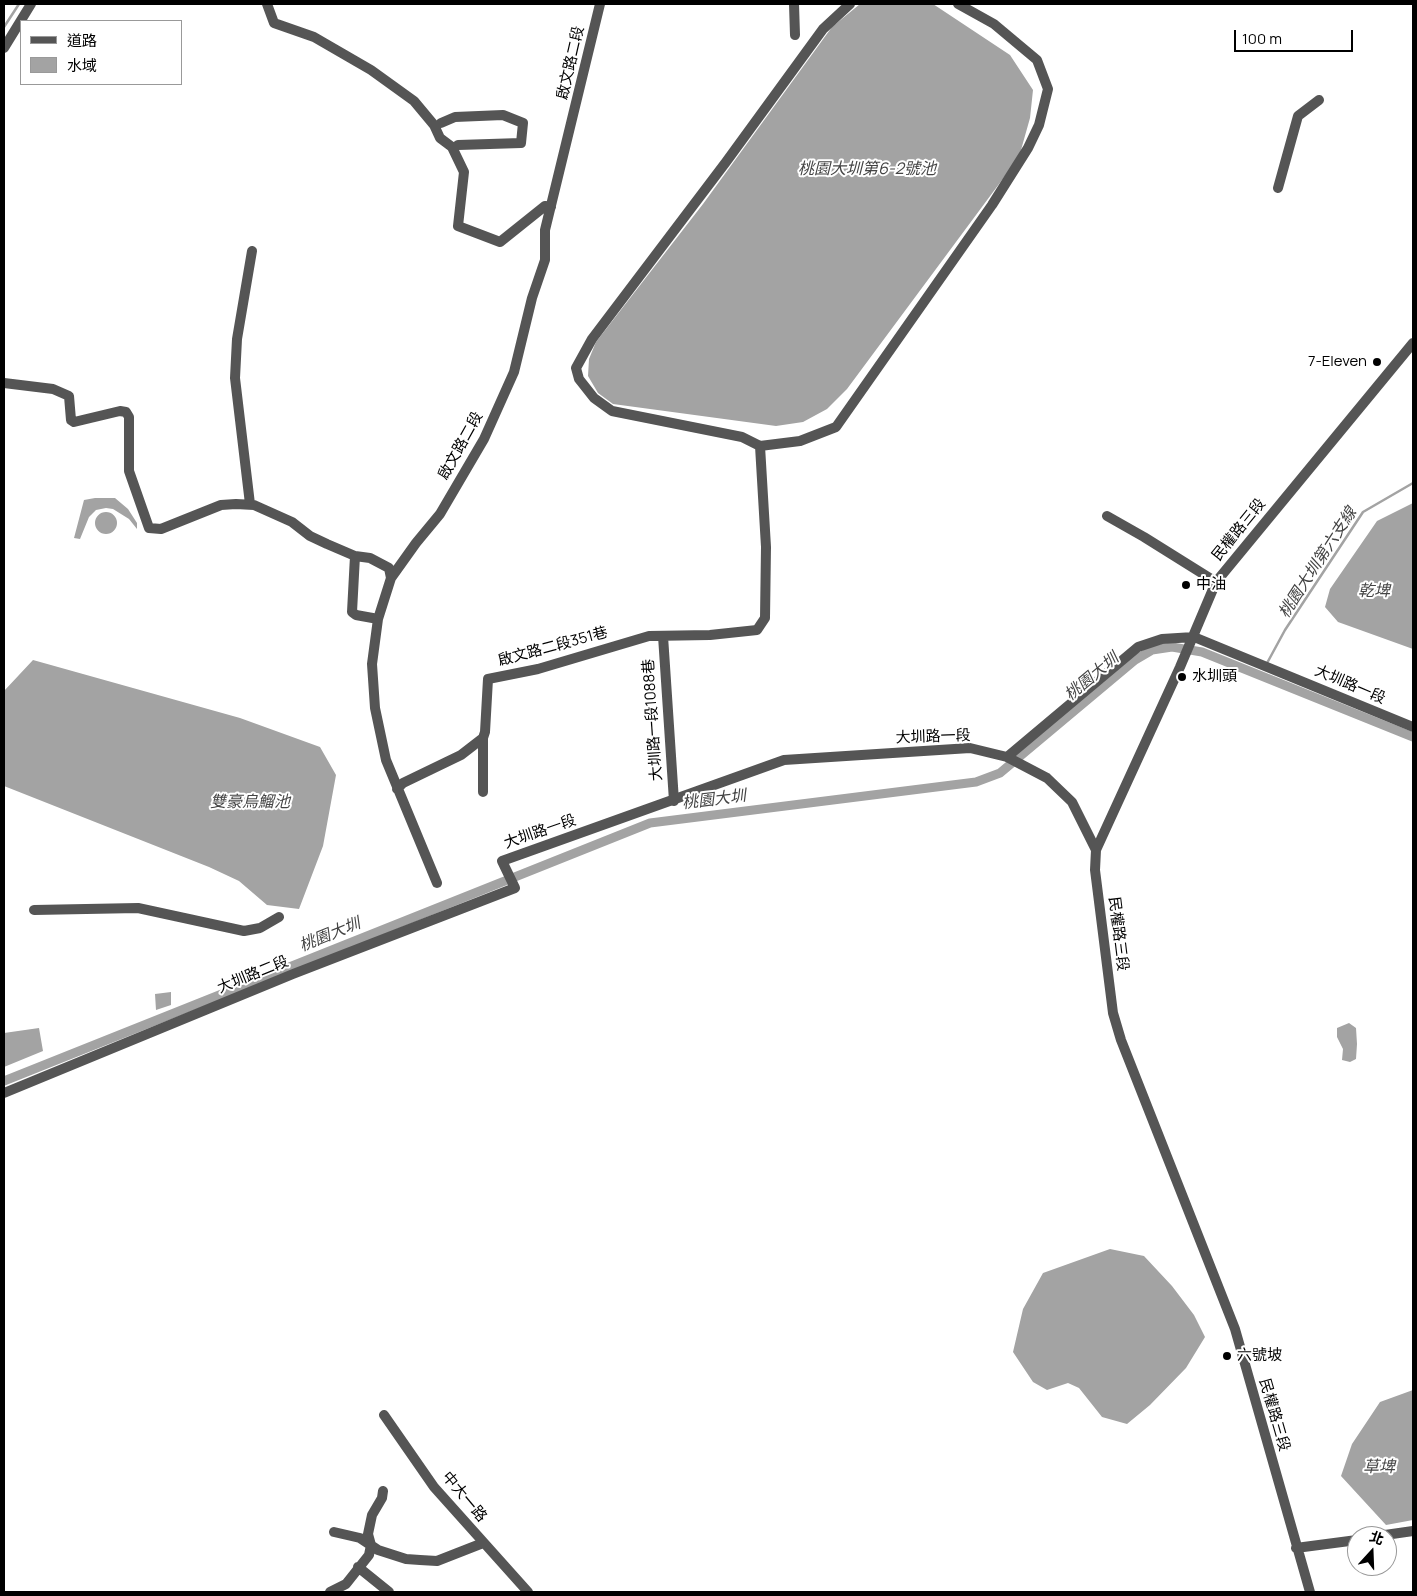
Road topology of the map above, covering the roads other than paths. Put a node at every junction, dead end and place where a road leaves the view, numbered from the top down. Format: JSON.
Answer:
{"nodes":[{"id":1,"x":31,"y":4,"type":"edge"},
{"id":2,"x":267,"y":4,"type":"edge"},
{"id":3,"x":600,"y":4,"type":"edge"},
{"id":4,"x":794,"y":4,"type":"edge"},
{"id":5,"x":850,"y":4,"type":"edge"},
{"id":6,"x":958,"y":4,"type":"edge"},
{"id":7,"x":21,"y":20,"type":"edge"},
{"id":8,"x":20,"y":22,"type":"edge"},
{"id":9,"x":796,"y":35,"type":"dead end"},
{"id":10,"x":4,"y":48,"type":"edge"},
{"id":11,"x":1319,"y":100,"type":"dead end"},
{"id":12,"x":440,"y":123,"type":"dead end"},
{"id":13,"x":458,"y":145,"type":"dead end"},
{"id":14,"x":1278,"y":188,"type":"dead end"},
{"id":15,"x":551,"y":207,"type":"junction"},
{"id":16,"x":252,"y":251,"type":"dead end"},
{"id":17,"x":1413,"y":343,"type":"edge"},
{"id":18,"x":4,"y":383,"type":"edge"},
{"id":19,"x":760,"y":446,"type":"junction"},
{"id":20,"x":250,"y":504,"type":"junction"},
{"id":21,"x":1107,"y":516,"type":"dead end"},
{"id":22,"x":355,"y":556,"type":"junction"},
{"id":23,"x":391,"y":578,"type":"junction"},
{"id":24,"x":1216,"y":582,"type":"junction"},
{"id":25,"x":378,"y":619,"type":"junction"},
{"id":26,"x":663,"y":636,"type":"junction"},
{"id":27,"x":1193,"y":637,"type":"junction"},
{"id":28,"x":1413,"y":727,"type":"edge"},
{"id":29,"x":483,"y":738,"type":"junction"},
{"id":30,"x":1009,"y":758,"type":"junction"},
{"id":31,"x":397,"y":789,"type":"junction"},
{"id":32,"x":483,"y":792,"type":"dead end"},
{"id":33,"x":674,"y":801,"type":"junction"},
{"id":34,"x":1096,"y":850,"type":"junction"},
{"id":35,"x":437,"y":882,"type":"dead end"},
{"id":36,"x":515,"y":888,"type":"joint"},
{"id":37,"x":34,"y":910,"type":"dead end"},
{"id":38,"x":279,"y":917,"type":"dead end"},
{"id":39,"x":4,"y":1093,"type":"edge"},
{"id":40,"x":384,"y":1415,"type":"dead end"},
{"id":41,"x":383,"y":1491,"type":"dead end"},
{"id":42,"x":1413,"y":1530,"type":"edge"},
{"id":43,"x":334,"y":1532,"type":"dead end"},
{"id":44,"x":1397,"y":1533,"type":"edge"},
{"id":45,"x":1347,"y":1541,"type":"edge"},
{"id":46,"x":483,"y":1543,"type":"junction"},
{"id":47,"x":371,"y":1545,"type":"junction"},
{"id":48,"x":1296,"y":1548,"type":"junction"},
{"id":49,"x":358,"y":1567,"type":"junction"},
{"id":50,"x":330,"y":1592,"type":"edge"},
{"id":51,"x":389,"y":1592,"type":"edge"},
{"id":52,"x":528,"y":1592,"type":"edge"},
{"id":53,"x":1310,"y":1592,"type":"edge"}],
"edges":[{"from":1,"to":7,"type":"street"},
{"from":2,"to":15,"type":"street"},
{"from":3,"to":15,"type":"street","name":"啟文路二段"},
{"from":4,"to":9,"type":"street"},
{"from":5,"to":19,"type":"street"},
{"from":6,"to":19,"type":"street"},
{"from":8,"to":10,"type":"street"},
{"from":11,"to":14,"type":"street"},
{"from":12,"to":13,"type":"street"},
{"from":15,"to":23,"type":"street","name":"啟文路二段"},
{"from":16,"to":20,"type":"street"},
{"from":17,"to":24,"type":"street","name":"民權路三段"},
{"from":18,"to":20,"type":"street"},
{"from":19,"to":26,"type":"street"},
{"from":20,"to":22,"type":"street"},
{"from":21,"to":24,"type":"street"},
{"from":22,"to":23,"type":"street"},
{"from":22,"to":25,"type":"street"},
{"from":23,"to":25,"type":"street","name":"啟文路二段"},
{"from":24,"to":27,"type":"street","name":"民權路三段"},
{"from":25,"to":31,"type":"street","name":"啟文路二段"},
{"from":26,"to":29,"type":"street","name":"啟文路二段351巷"},
{"from":26,"to":33,"type":"street","name":"大圳路一段1088巷"},
{"from":27,"to":28,"type":"street","name":"大圳路一段"},
{"from":27,"to":30,"type":"street","name":"大圳路一段"},
{"from":27,"to":34,"type":"street","name":"民權路三段"},
{"from":29,"to":31,"type":"street"},
{"from":29,"to":32,"type":"street"},
{"from":30,"to":33,"type":"street","name":"大圳路一段"},
{"from":30,"to":34,"type":"street"},
{"from":31,"to":35,"type":"street","name":"啟文路二段"},
{"from":33,"to":36,"type":"street","name":"大圳路一段"},
{"from":34,"to":48,"type":"street","name":"民權路三段"},
{"from":36,"to":39,"type":"street","name":"大圳路二段"},
{"from":37,"to":38,"type":"street"},
{"from":40,"to":46,"type":"street","name":"中大一路"},
{"from":41,"to":47,"type":"street"},
{"from":42,"to":44,"type":"street"},
{"from":43,"to":47,"type":"street"},
{"from":45,"to":48,"type":"street"},
{"from":46,"to":47,"type":"street"},
{"from":46,"to":52,"type":"street","name":"中大一路"},
{"from":47,"to":49,"type":"street"},
{"from":48,"to":53,"type":"street","name":"民權路三段"},
{"from":49,"to":50,"type":"street"},
{"from":49,"to":51,"type":"street"}]}
